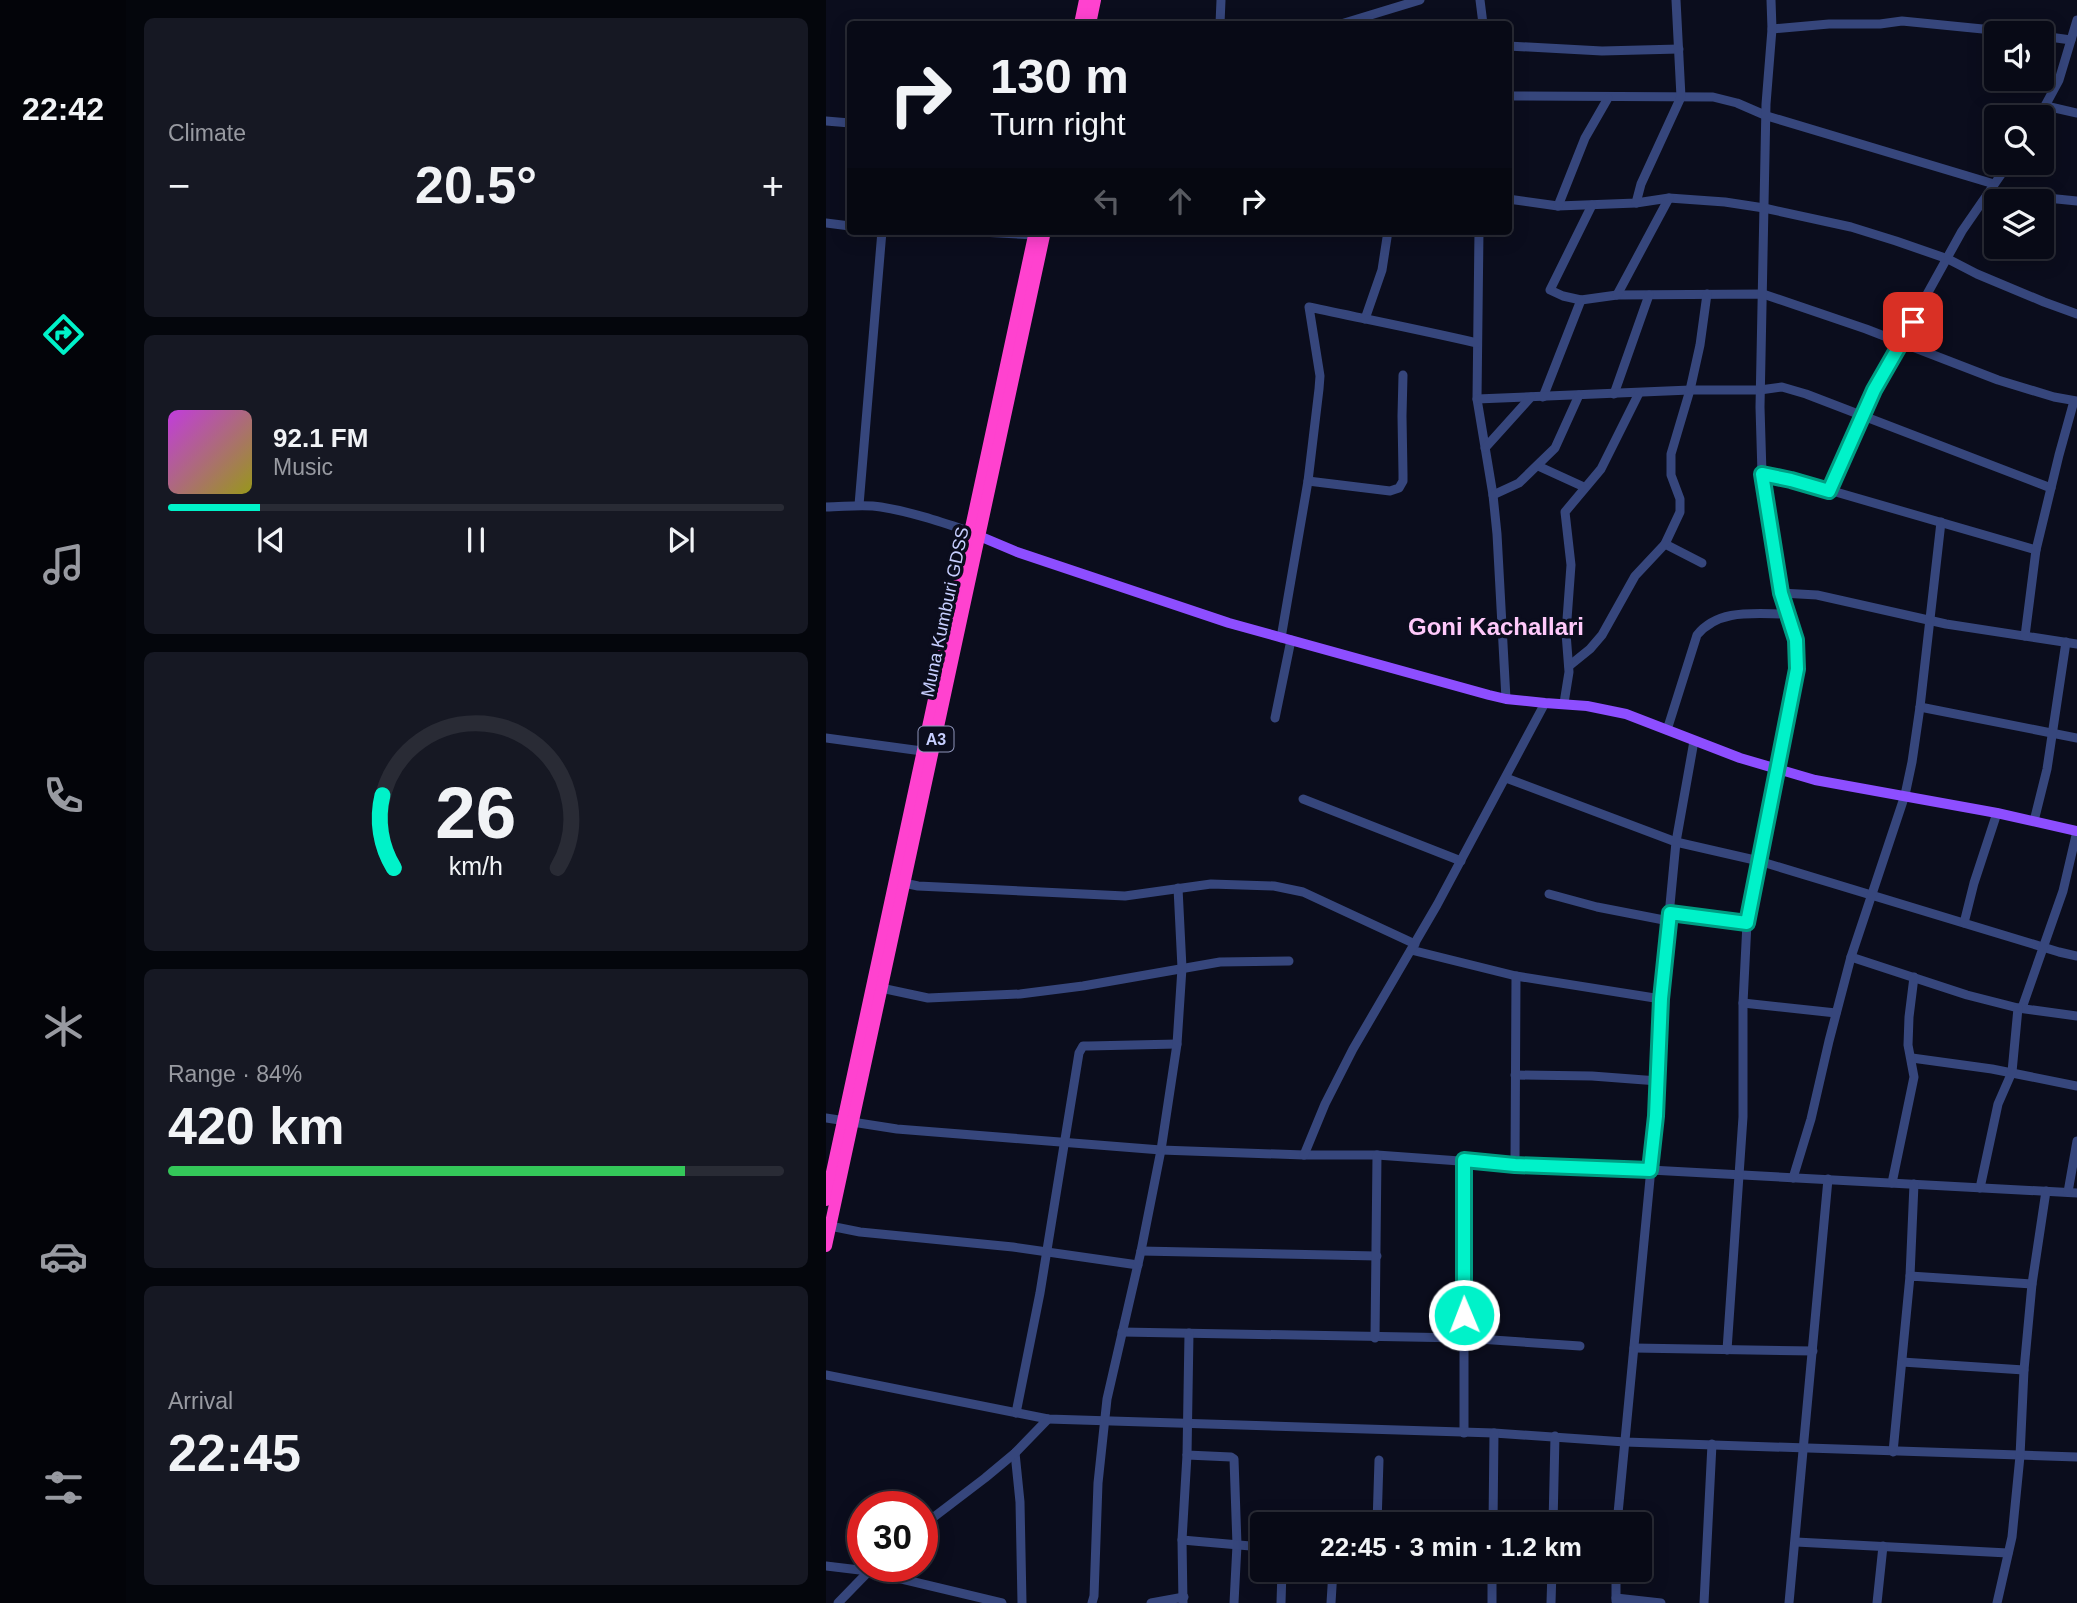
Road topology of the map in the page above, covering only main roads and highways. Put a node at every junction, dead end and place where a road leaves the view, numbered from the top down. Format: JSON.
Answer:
{"nodes":[{"id":1,"x":1086,"y":0,"type":"edge"},
{"id":2,"x":1095,"y":0,"type":"edge"},
{"id":3,"x":1081,"y":21,"type":"edge"},
{"id":4,"x":1091,"y":21,"type":"edge"},
{"id":5,"x":1037,"y":235,"type":"edge"},
{"id":6,"x":975,"y":534,"type":"junction"},
{"id":7,"x":2077,"y":831,"type":"edge"},
{"id":8,"x":848,"y":1122,"type":"junction"},
{"id":9,"x":826,"y":1200,"type":"edge"},
{"id":10,"x":826,"y":1246,"type":"edge"}],
"edges":[{"from":1,"to":3,"type":"highway"},
{"from":2,"to":4,"type":"highway"},
{"from":5,"to":6,"type":"highway","name":"Muna Kumburi GDSS","number":"A3"},
{"from":6,"to":7,"type":"main road"},
{"from":6,"to":8,"type":"highway","name":"Muna Kumburi GDSS","number":"A3"},
{"from":6,"to":8,"type":"highway","name":"Muna Kumburi GDSS","number":"A3"},
{"from":8,"to":9,"type":"highway","name":"Muna Kumburi GDSS","number":"A3"},
{"from":8,"to":10,"type":"highway","name":"Muna Kumburi GDSS","number":"A3"}]}
